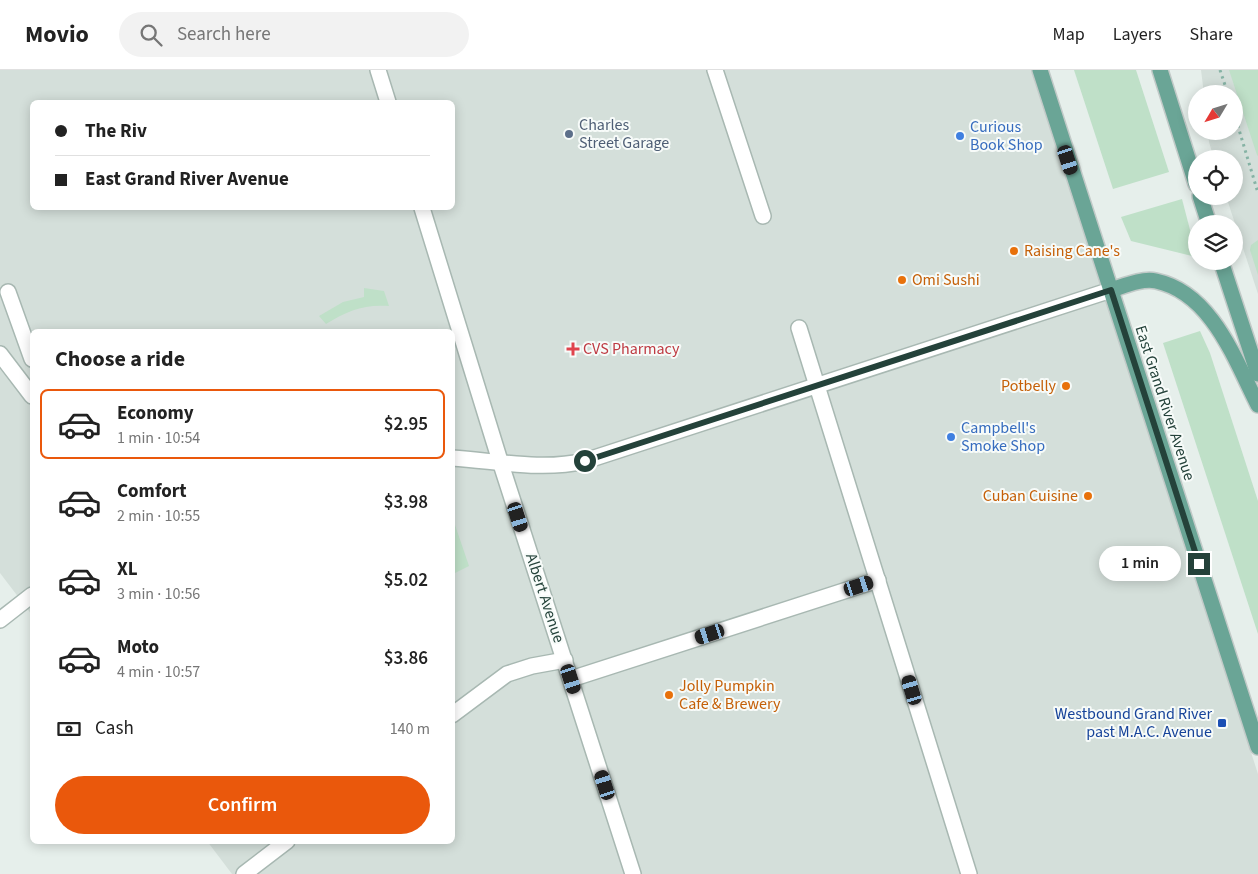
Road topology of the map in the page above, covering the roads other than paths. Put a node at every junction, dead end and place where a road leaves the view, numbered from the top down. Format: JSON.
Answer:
{"nodes":[{"id":1,"x":378,"y":70,"type":"edge"},
{"id":2,"x":715,"y":70,"type":"edge"},
{"id":3,"x":1040,"y":70,"type":"edge"},
{"id":4,"x":1160,"y":70,"type":"edge"},
{"id":5,"x":387,"y":100,"type":"edge"},
{"id":6,"x":1188,"y":159,"type":"edge"},
{"id":7,"x":423,"y":210,"type":"edge"},
{"id":8,"x":763,"y":216,"type":"dead end"},
{"id":9,"x":1224,"y":270,"type":"edge"},
{"id":10,"x":1111,"y":290,"type":"junction"},
{"id":11,"x":8,"y":292,"type":"dead end"},
{"id":12,"x":798,"y":328,"type":"dead end"},
{"id":13,"x":30,"y":353,"type":"edge"},
{"id":14,"x":0,"y":354,"type":"edge"},
{"id":15,"x":1258,"y":374,"type":"edge"},
{"id":16,"x":817,"y":386,"type":"junction"},
{"id":17,"x":30,"y":393,"type":"edge"},
{"id":18,"x":1258,"y":405,"type":"edge"},
{"id":19,"x":455,"y":458,"type":"edge"},
{"id":20,"x":500,"y":461,"type":"junction"},
{"id":21,"x":878,"y":580,"type":"junction"},
{"id":22,"x":30,"y":597,"type":"edge"},
{"id":23,"x":0,"y":620,"type":"edge"},
{"id":24,"x":565,"y":660,"type":"junction"},
{"id":25,"x":571,"y":679,"type":"junction"},
{"id":26,"x":455,"y":712,"type":"edge"},
{"id":27,"x":1258,"y":747,"type":"edge"},
{"id":28,"x":283,"y":844,"type":"edge"},
{"id":29,"x":244,"y":874,"type":"edge"},
{"id":30,"x":633,"y":874,"type":"edge"},
{"id":31,"x":969,"y":874,"type":"edge"}],
"edges":[{"from":1,"to":5,"type":"street"},
{"from":2,"to":8,"type":"street"},
{"from":3,"to":10,"type":"main road","name":"East Grand River Avenue"},
{"from":4,"to":6,"type":"main road"},
{"from":7,"to":20,"type":"street","name":"Albert Avenue"},
{"from":9,"to":15,"type":"main road"},
{"from":10,"to":16,"type":"street"},
{"from":10,"to":18,"type":"main road"},
{"from":10,"to":27,"type":"main road","name":"East Grand River Avenue"},
{"from":11,"to":13,"type":"street"},
{"from":12,"to":16,"type":"street"},
{"from":14,"to":17,"type":"street"},
{"from":16,"to":20,"type":"street"},
{"from":16,"to":21,"type":"street"},
{"from":19,"to":20,"type":"street"},
{"from":20,"to":24,"type":"street","name":"Albert Avenue"},
{"from":21,"to":25,"type":"street"},
{"from":21,"to":31,"type":"street"},
{"from":22,"to":23,"type":"street"},
{"from":24,"to":25,"type":"street","name":"Albert Avenue"},
{"from":24,"to":26,"type":"street"},
{"from":25,"to":30,"type":"street","name":"Albert Avenue"},
{"from":28,"to":29,"type":"street"}]}
